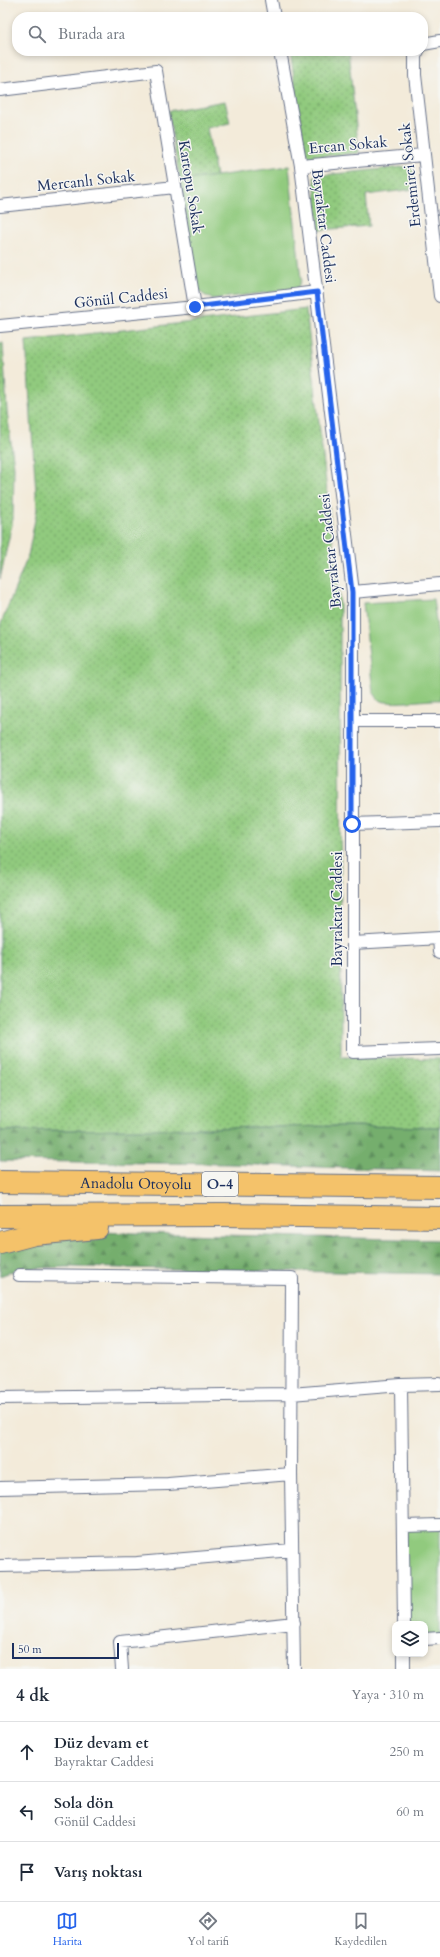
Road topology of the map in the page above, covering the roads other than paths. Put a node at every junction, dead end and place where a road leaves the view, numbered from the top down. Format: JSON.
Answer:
{"nodes":[{"id":1,"x":271,"y":0,"type":"edge"},
{"id":2,"x":273,"y":12,"type":"edge"},
{"id":3,"x":440,"y":41,"type":"edge"},
{"id":4,"x":428,"y":43,"type":"edge"},
{"id":5,"x":281,"y":56,"type":"edge"},
{"id":6,"x":415,"y":56,"type":"edge"},
{"id":7,"x":0,"y":90,"type":"edge"},
{"id":8,"x":423,"y":155,"type":"junction"},
{"id":9,"x":301,"y":166,"type":"junction"},
{"id":10,"x":175,"y":187,"type":"junction"},
{"id":11,"x":0,"y":206,"type":"edge"},
{"id":12,"x":439,"y":279,"type":"edge"},
{"id":13,"x":317,"y":292,"type":"junction"},
{"id":14,"x":440,"y":296,"type":"edge"},
{"id":15,"x":195,"y":307,"type":"junction"},
{"id":16,"x":0,"y":326,"type":"edge"},
{"id":17,"x":440,"y":584,"type":"edge"},
{"id":18,"x":352,"y":592,"type":"junction"},
{"id":19,"x":352,"y":721,"type":"junction"},
{"id":20,"x":440,"y":721,"type":"edge"},
{"id":21,"x":440,"y":821,"type":"edge"},
{"id":22,"x":352,"y":824,"type":"junction"},
{"id":23,"x":439,"y":938,"type":"edge"},
{"id":24,"x":352,"y":943,"type":"junction"},
{"id":25,"x":440,"y":952,"type":"edge"},
{"id":26,"x":440,"y":1049,"type":"edge"},
{"id":27,"x":0,"y":1170,"type":"edge"},
{"id":28,"x":0,"y":1182,"type":"edge"},
{"id":29,"x":384,"y":1186,"type":"junction"},
{"id":30,"x":440,"y":1187,"type":"edge"},
{"id":31,"x":223,"y":1215,"type":"junction"},
{"id":32,"x":0,"y":1216,"type":"edge"},
{"id":33,"x":440,"y":1218,"type":"edge"},
{"id":34,"x":0,"y":1242,"type":"edge"},
{"id":35,"x":19,"y":1275,"type":"dead end"},
{"id":36,"x":440,"y":1384,"type":"edge"},
{"id":37,"x":401,"y":1385,"type":"junction"},
{"id":38,"x":291,"y":1394,"type":"junction"},
{"id":39,"x":0,"y":1398,"type":"edge"},
{"id":40,"x":291,"y":1474,"type":"junction"},
{"id":41,"x":0,"y":1488,"type":"edge"},
{"id":42,"x":440,"y":1524,"type":"edge"},
{"id":43,"x":404,"y":1526,"type":"junction"},
{"id":44,"x":292,"y":1550,"type":"junction"},
{"id":45,"x":0,"y":1566,"type":"edge"},
{"id":46,"x":404,"y":1621,"type":"edge"},
{"id":47,"x":294,"y":1623,"type":"junction"},
{"id":48,"x":440,"y":1638,"type":"edge"},
{"id":49,"x":428,"y":1639,"type":"edge"},
{"id":50,"x":404,"y":1657,"type":"edge"},
{"id":51,"x":122,"y":1669,"type":"edge"},
{"id":52,"x":294,"y":1669,"type":"edge"},
{"id":53,"x":404,"y":1669,"type":"edge"}],
"edges":[{"from":1,"to":2,"type":"street"},
{"from":3,"to":4,"type":"street"},
{"from":5,"to":9,"type":"street","name":"Bayraktar Caddesi"},
{"from":6,"to":8,"type":"street","name":"Erdemirci Sokak"},
{"from":7,"to":10,"type":"street","name":"Kartopu Sokak"},
{"from":8,"to":9,"type":"street","name":"Ercan Sokak"},
{"from":8,"to":12,"type":"street","name":"Erdemirci Sokak"},
{"from":9,"to":13,"type":"street","name":"Bayraktar Caddesi"},
{"from":10,"to":11,"type":"street","name":"Mercanlı Sokak"},
{"from":10,"to":15,"type":"street","name":"Kartopu Sokak"},
{"from":12,"to":14,"type":"street","name":"Erdemirci Sokak"},
{"from":13,"to":15,"type":"street","name":"Gönül Caddesi"},
{"from":13,"to":18,"type":"street","name":"Bayraktar Caddesi"},
{"from":15,"to":16,"type":"street","name":"Gönül Caddesi"},
{"from":17,"to":18,"type":"street"},
{"from":18,"to":19,"type":"street","name":"Bayraktar Caddesi"},
{"from":19,"to":20,"type":"street"},
{"from":19,"to":22,"type":"street","name":"Bayraktar Caddesi"},
{"from":21,"to":22,"type":"street"},
{"from":22,"to":24,"type":"street","name":"Bayraktar Caddesi"},
{"from":23,"to":24,"type":"street"},
{"from":23,"to":25,"type":"street"},
{"from":24,"to":26,"type":"street","name":"Bayraktar Caddesi"},
{"from":27,"to":29,"type":"highway"},
{"from":28,"to":29,"type":"highway","name":"Anadolu Otoyolu","number":"O-4"},
{"from":29,"to":30,"type":"highway","name":"Anadolu Otoyolu","number":"O-4"},
{"from":31,"to":32,"type":"highway","name":"Anadolu Otoyolu","number":"O-4"},
{"from":31,"to":33,"type":"highway","name":"Anadolu Otoyolu","number":"O-4"},
{"from":31,"to":34,"type":"highway"},
{"from":35,"to":38,"type":"street"},
{"from":36,"to":37,"type":"street"},
{"from":37,"to":38,"type":"street"},
{"from":37,"to":43,"type":"street"},
{"from":38,"to":39,"type":"street"},
{"from":38,"to":40,"type":"street"},
{"from":40,"to":41,"type":"street"},
{"from":40,"to":44,"type":"street"},
{"from":42,"to":43,"type":"street"},
{"from":43,"to":46,"type":"street"},
{"from":44,"to":45,"type":"street"},
{"from":44,"to":47,"type":"street"},
{"from":47,"to":51,"type":"street"},
{"from":47,"to":52,"type":"street"},
{"from":48,"to":49,"type":"street"},
{"from":50,"to":53,"type":"street"}]}
